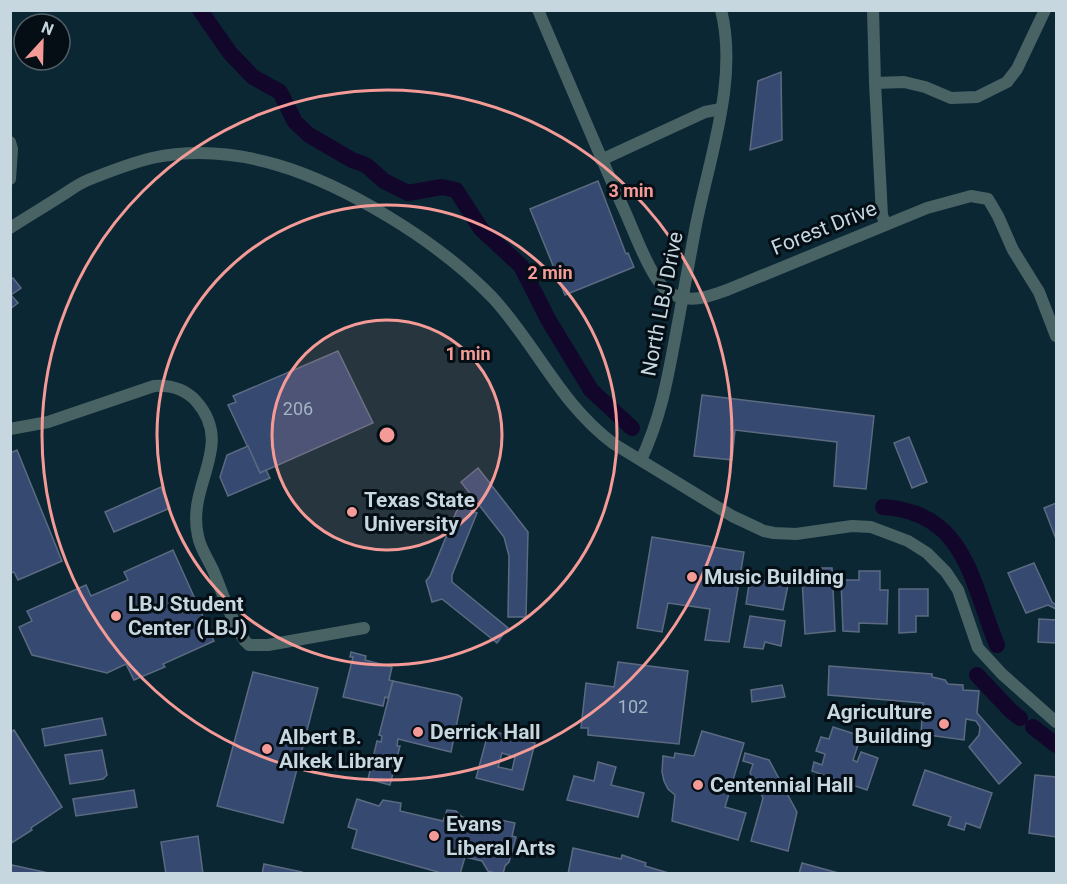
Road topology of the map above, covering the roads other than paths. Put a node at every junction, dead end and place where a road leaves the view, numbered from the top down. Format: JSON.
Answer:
{"nodes":[{"id":1,"x":538,"y":10,"type":"edge"},
{"id":2,"x":721,"y":10,"type":"edge"},
{"id":3,"x":873,"y":10,"type":"edge"},
{"id":4,"x":1046,"y":10,"type":"edge"},
{"id":5,"x":874,"y":83,"type":"junction"},
{"id":6,"x":721,"y":109,"type":"junction"},
{"id":7,"x":10,"y":142,"type":"edge"},
{"id":8,"x":601,"y":160,"type":"junction"},
{"id":9,"x":10,"y":179,"type":"edge"},
{"id":10,"x":12,"y":223,"type":"edge"},
{"id":11,"x":885,"y":224,"type":"junction"},
{"id":12,"x":683,"y":297,"type":"junction"},
{"id":13,"x":1056,"y":336,"type":"edge"},
{"id":14,"x":10,"y":429,"type":"edge"},
{"id":15,"x":641,"y":460,"type":"junction"},
{"id":16,"x":364,"y":628,"type":"dead end"},
{"id":17,"x":1056,"y":722,"type":"edge"}],
"edges":[{"from":1,"to":8,"type":"street"},
{"from":2,"to":6,"type":"street","name":"North LBJ Drive"},
{"from":3,"to":5,"type":"street"},
{"from":4,"to":5,"type":"street"},
{"from":5,"to":11,"type":"street"},
{"from":6,"to":8,"type":"street"},
{"from":6,"to":12,"type":"street","name":"North LBJ Drive"},
{"from":7,"to":9,"type":"street"},
{"from":8,"to":12,"type":"street"},
{"from":10,"to":15,"type":"street"},
{"from":11,"to":12,"type":"street","name":"Forest Drive"},
{"from":11,"to":13,"type":"street","name":"Forest Drive"},
{"from":12,"to":15,"type":"street","name":"North LBJ Drive"},
{"from":14,"to":16,"type":"street"},
{"from":15,"to":17,"type":"street"}]}
